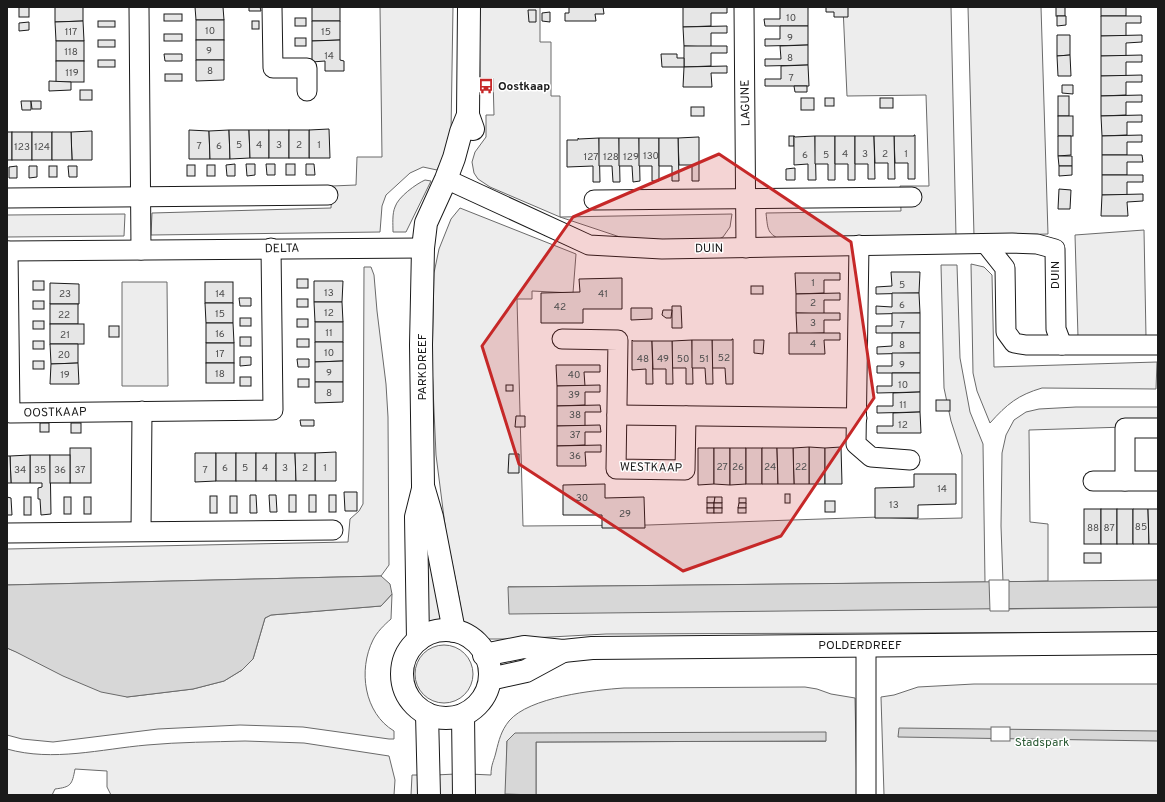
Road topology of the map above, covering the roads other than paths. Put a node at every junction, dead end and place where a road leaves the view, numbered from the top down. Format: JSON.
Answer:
{"nodes":[{"id":1,"x":139,"y":7,"type":"edge"},
{"id":2,"x":272,"y":7,"type":"edge"},
{"id":3,"x":469,"y":7,"type":"edge"},
{"id":4,"x":744,"y":7,"type":"edge"},
{"id":5,"x":307,"y":91,"type":"dead end"},
{"id":6,"x":452,"y":182,"type":"junction"},
{"id":7,"x":328,"y":195,"type":"dead end"},
{"id":8,"x":141,"y":197,"type":"junction"},
{"id":9,"x":912,"y":197,"type":"dead end"},
{"id":10,"x":7,"y":198,"type":"edge"},
{"id":11,"x":746,"y":199,"type":"junction"},
{"id":12,"x":594,"y":200,"type":"dead end"},
{"id":13,"x":986,"y":244,"type":"junction"},
{"id":14,"x":859,"y":245,"type":"junction"},
{"id":15,"x":272,"y":248,"type":"junction"},
{"id":16,"x":423,"y":248,"type":"junction"},
{"id":17,"x":746,"y":248,"type":"junction"},
{"id":18,"x":141,"y":250,"type":"junction"},
{"id":19,"x":8,"y":251,"type":"edge"},
{"id":20,"x":562,"y":339,"type":"dead end"},
{"id":21,"x":1158,"y":344,"type":"edge"},
{"id":22,"x":1062,"y":345,"type":"junction"},
{"id":23,"x":142,"y":411,"type":"junction"},
{"id":24,"x":617,"y":415,"type":"junction"},
{"id":25,"x":686,"y":416,"type":"junction"},
{"id":26,"x":857,"y":418,"type":"junction"},
{"id":27,"x":1158,"y":428,"type":"edge"},
{"id":28,"x":910,"y":460,"type":"dead end"},
{"id":29,"x":1093,"y":481,"type":"dead end"},
{"id":30,"x":1125,"y":481,"type":"junction"},
{"id":31,"x":1158,"y":481,"type":"edge"},
{"id":32,"x":423,"y":486,"type":"junction"},
{"id":33,"x":333,"y":530,"type":"dead end"},
{"id":34,"x":141,"y":531,"type":"junction"},
{"id":35,"x":7,"y":533,"type":"edge"},
{"id":36,"x":454,"y":631,"type":"junction"},
{"id":37,"x":418,"y":640,"type":"junction"},
{"id":38,"x":1158,"y":643,"type":"edge"},
{"id":39,"x":866,"y":645,"type":"junction"},
{"id":40,"x":563,"y":651,"type":"junction"},
{"id":41,"x":484,"y":655,"type":"junction"},
{"id":42,"x":490,"y":679,"type":"junction"},
{"id":43,"x":427,"y":714,"type":"junction"},
{"id":44,"x":463,"y":715,"type":"junction"},
{"id":45,"x":429,"y":795,"type":"edge"},
{"id":46,"x":464,"y":795,"type":"edge"},
{"id":47,"x":866,"y":795,"type":"edge"}],
"edges":[{"from":1,"to":8,"type":"street"},
{"from":2,"to":5,"type":"street"},
{"from":3,"to":6,"type":"street","name":"PARKDREEF"},
{"from":4,"to":11,"type":"street","name":"LAGUNE"},
{"from":6,"to":16,"type":"street","name":"PARKDREEF"},
{"from":6,"to":17,"type":"street","name":"DUIN"},
{"from":7,"to":8,"type":"street"},
{"from":8,"to":10,"type":"street"},
{"from":8,"to":18,"type":"street"},
{"from":9,"to":11,"type":"street"},
{"from":11,"to":12,"type":"street"},
{"from":11,"to":17,"type":"street","name":"LAGUNE"},
{"from":13,"to":14,"type":"street","name":"DUIN"},
{"from":13,"to":22,"type":"street"},
{"from":13,"to":22,"type":"street","name":"DUIN"},
{"from":14,"to":17,"type":"street","name":"DUIN"},
{"from":14,"to":26,"type":"street"},
{"from":15,"to":16,"type":"street","name":"DELTA"},
{"from":15,"to":18,"type":"street","name":"DELTA"},
{"from":15,"to":23,"type":"street","name":"OOSTKAAP"},
{"from":16,"to":32,"type":"street","name":"PARKDREEF"},
{"from":18,"to":19,"type":"street","name":"DELTA"},
{"from":19,"to":23,"type":"street","name":"OOSTKAAP"},
{"from":20,"to":24,"type":"street","name":"WESTKAAP"},
{"from":21,"to":22,"type":"street"},
{"from":23,"to":34,"type":"street"},
{"from":24,"to":25,"type":"street"},
{"from":24,"to":25,"type":"street","name":"WESTKAAP"},
{"from":25,"to":26,"type":"street"},
{"from":26,"to":28,"type":"street"},
{"from":27,"to":30,"type":"street"},
{"from":29,"to":30,"type":"street"},
{"from":30,"to":31,"type":"street"},
{"from":32,"to":36,"type":"street","name":"PARKDREEF"},
{"from":32,"to":37,"type":"street","name":"PARKDREEF"},
{"from":33,"to":34,"type":"street"},
{"from":34,"to":35,"type":"street"},
{"from":36,"to":37,"type":"street"},
{"from":36,"to":41,"type":"street"},
{"from":37,"to":43,"type":"street"},
{"from":38,"to":39,"type":"street","name":"POLDERDREEF"},
{"from":39,"to":40,"type":"street","name":"POLDERDREEF"},
{"from":39,"to":47,"type":"street"},
{"from":40,"to":41,"type":"street","name":"POLDERDREEF"},
{"from":40,"to":42,"type":"street","name":"POLDERDREEF"},
{"from":41,"to":42,"type":"street"},
{"from":42,"to":44,"type":"street"},
{"from":43,"to":44,"type":"street"},
{"from":43,"to":45,"type":"street"},
{"from":44,"to":46,"type":"street"}]}
